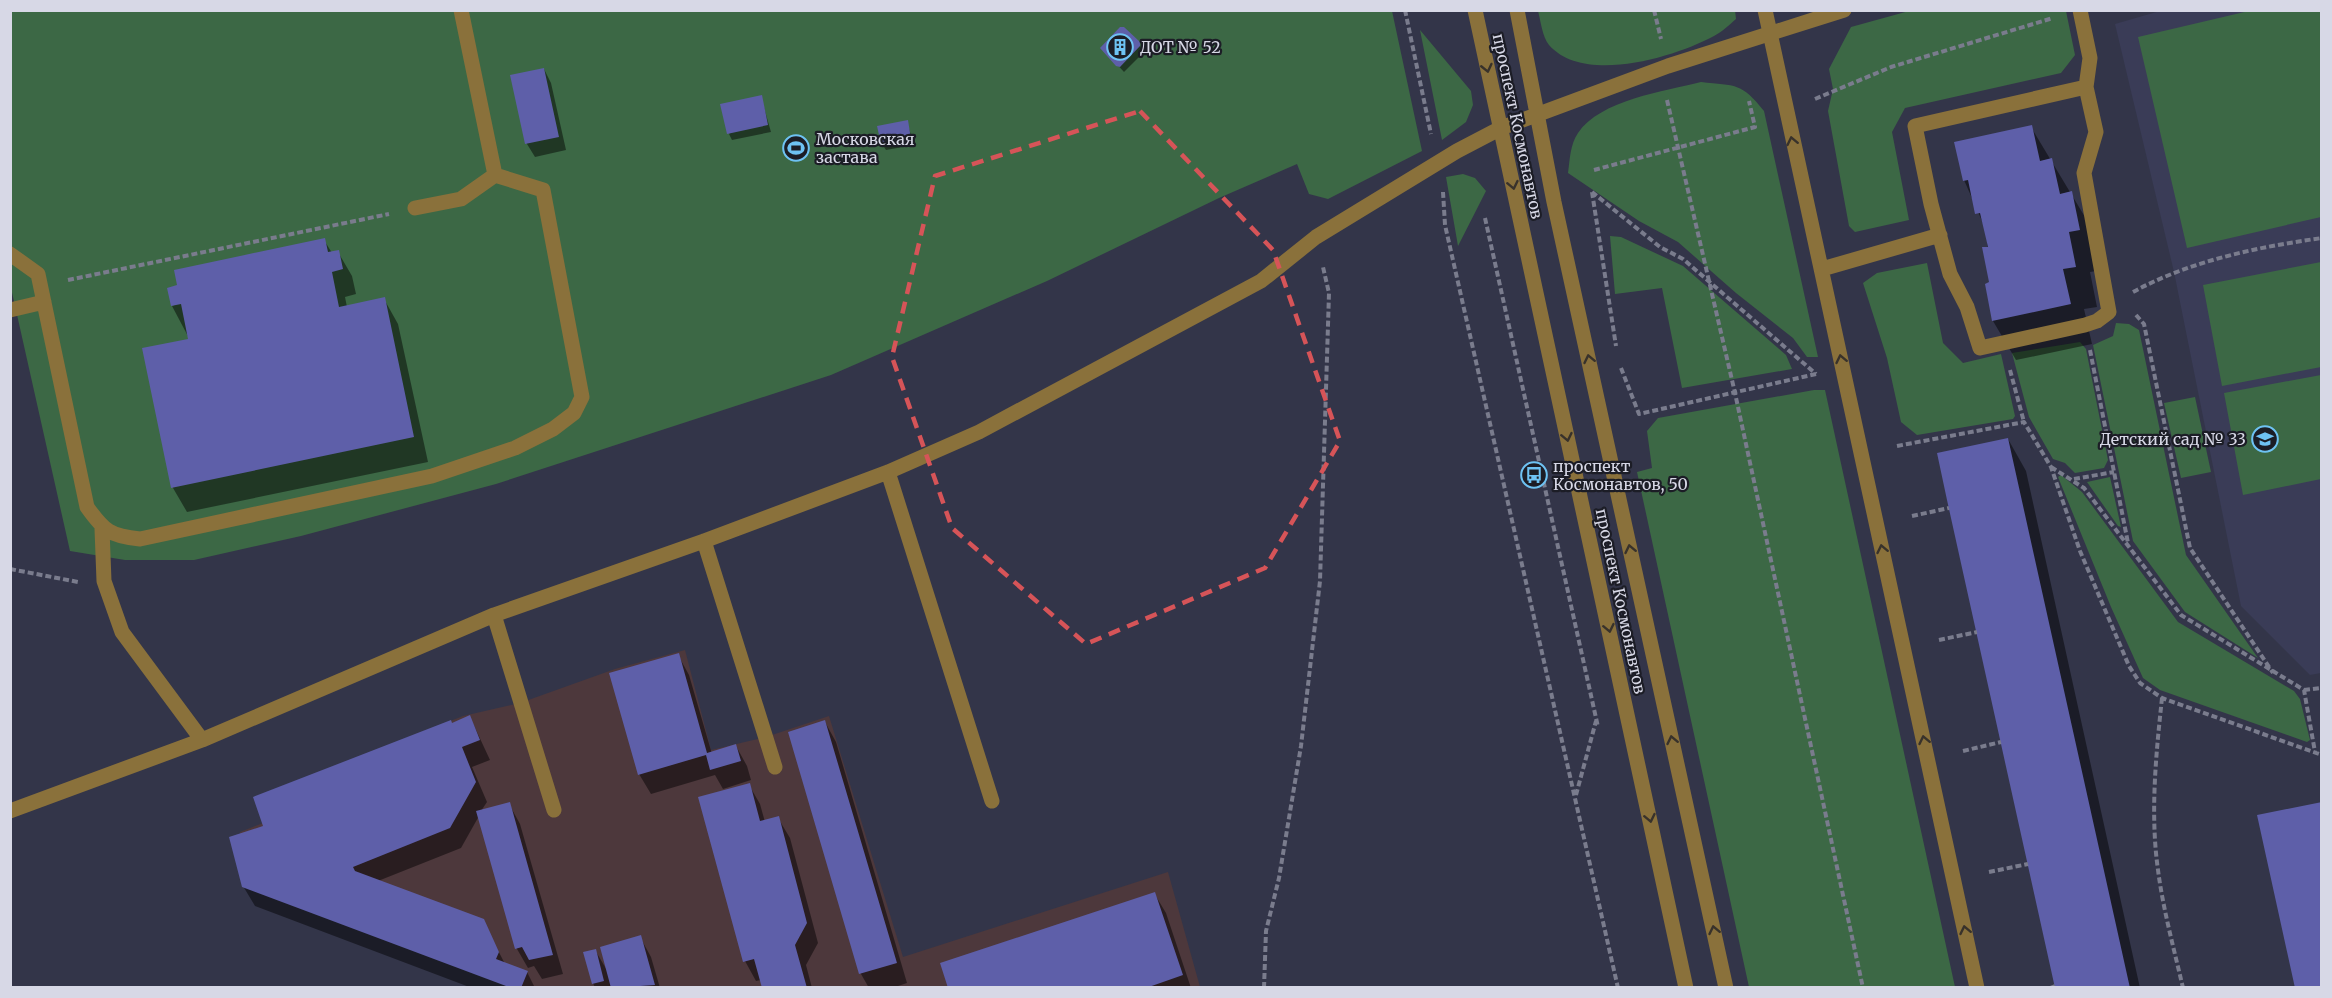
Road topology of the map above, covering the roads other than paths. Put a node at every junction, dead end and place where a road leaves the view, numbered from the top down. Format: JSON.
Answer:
{"nodes":[{"id":1,"x":461,"y":10,"type":"edge"},
{"id":2,"x":1474,"y":10,"type":"edge"},
{"id":3,"x":1516,"y":10,"type":"edge"},
{"id":4,"x":1765,"y":10,"type":"edge"},
{"id":5,"x":1844,"y":10,"type":"edge"},
{"id":6,"x":2080,"y":10,"type":"edge"},
{"id":7,"x":1770,"y":36,"type":"junction"},
{"id":8,"x":2086,"y":87,"type":"junction"},
{"id":9,"x":1538,"y":113,"type":"junction"},
{"id":10,"x":1500,"y":128,"type":"junction"},
{"id":11,"x":495,"y":175,"type":"junction"},
{"id":12,"x":415,"y":208,"type":"road end"},
{"id":13,"x":1940,"y":235,"type":"junction"},
{"id":14,"x":10,"y":254,"type":"edge"},
{"id":15,"x":1821,"y":269,"type":"junction"},
{"id":16,"x":44,"y":302,"type":"junction"},
{"id":17,"x":10,"y":310,"type":"edge"},
{"id":18,"x":888,"y":472,"type":"junction"},
{"id":19,"x":102,"y":529,"type":"junction"},
{"id":20,"x":704,"y":541,"type":"junction"},
{"id":21,"x":494,"y":615,"type":"junction"},
{"id":22,"x":202,"y":740,"type":"junction"},
{"id":23,"x":775,"y":767,"type":"dead end"},
{"id":24,"x":992,"y":801,"type":"dead end"},
{"id":25,"x":554,"y":810,"type":"dead end"},
{"id":26,"x":10,"y":811,"type":"edge"},
{"id":27,"x":1686,"y":987,"type":"edge"},
{"id":28,"x":1726,"y":987,"type":"edge"},
{"id":29,"x":1977,"y":987,"type":"edge"}],
"edges":[{"from":1,"to":11,"type":"street"},
{"from":2,"to":10,"type":"street","name":"проспект Космонавтов","one_way":true},
{"from":3,"to":9,"type":"street","name":"проспект Космонавтов"},
{"from":4,"to":7,"type":"street"},
{"from":5,"to":7,"type":"street"},
{"from":6,"to":8,"type":"street"},
{"from":7,"to":9,"type":"street"},
{"from":15,"to":7,"type":"street","one_way":true},
{"from":8,"to":13,"type":"street"},
{"from":8,"to":13,"type":"street"},
{"from":9,"to":10,"type":"street"},
{"from":28,"to":9,"type":"street","name":"проспект Космонавтов","one_way":true},
{"from":10,"to":18,"type":"street"},
{"from":10,"to":27,"type":"street","name":"проспект Космонавтов","one_way":true},
{"from":11,"to":12,"type":"street"},
{"from":11,"to":19,"type":"street"},
{"from":13,"to":15,"type":"street"},
{"from":14,"to":16,"type":"street"},
{"from":29,"to":15,"type":"street","one_way":true},
{"from":16,"to":17,"type":"street"},
{"from":16,"to":19,"type":"street"},
{"from":18,"to":20,"type":"street"},
{"from":18,"to":24,"type":"street"},
{"from":19,"to":22,"type":"street"},
{"from":20,"to":21,"type":"street"},
{"from":20,"to":23,"type":"street"},
{"from":21,"to":22,"type":"street"},
{"from":21,"to":25,"type":"street"},
{"from":22,"to":26,"type":"street"}]}
